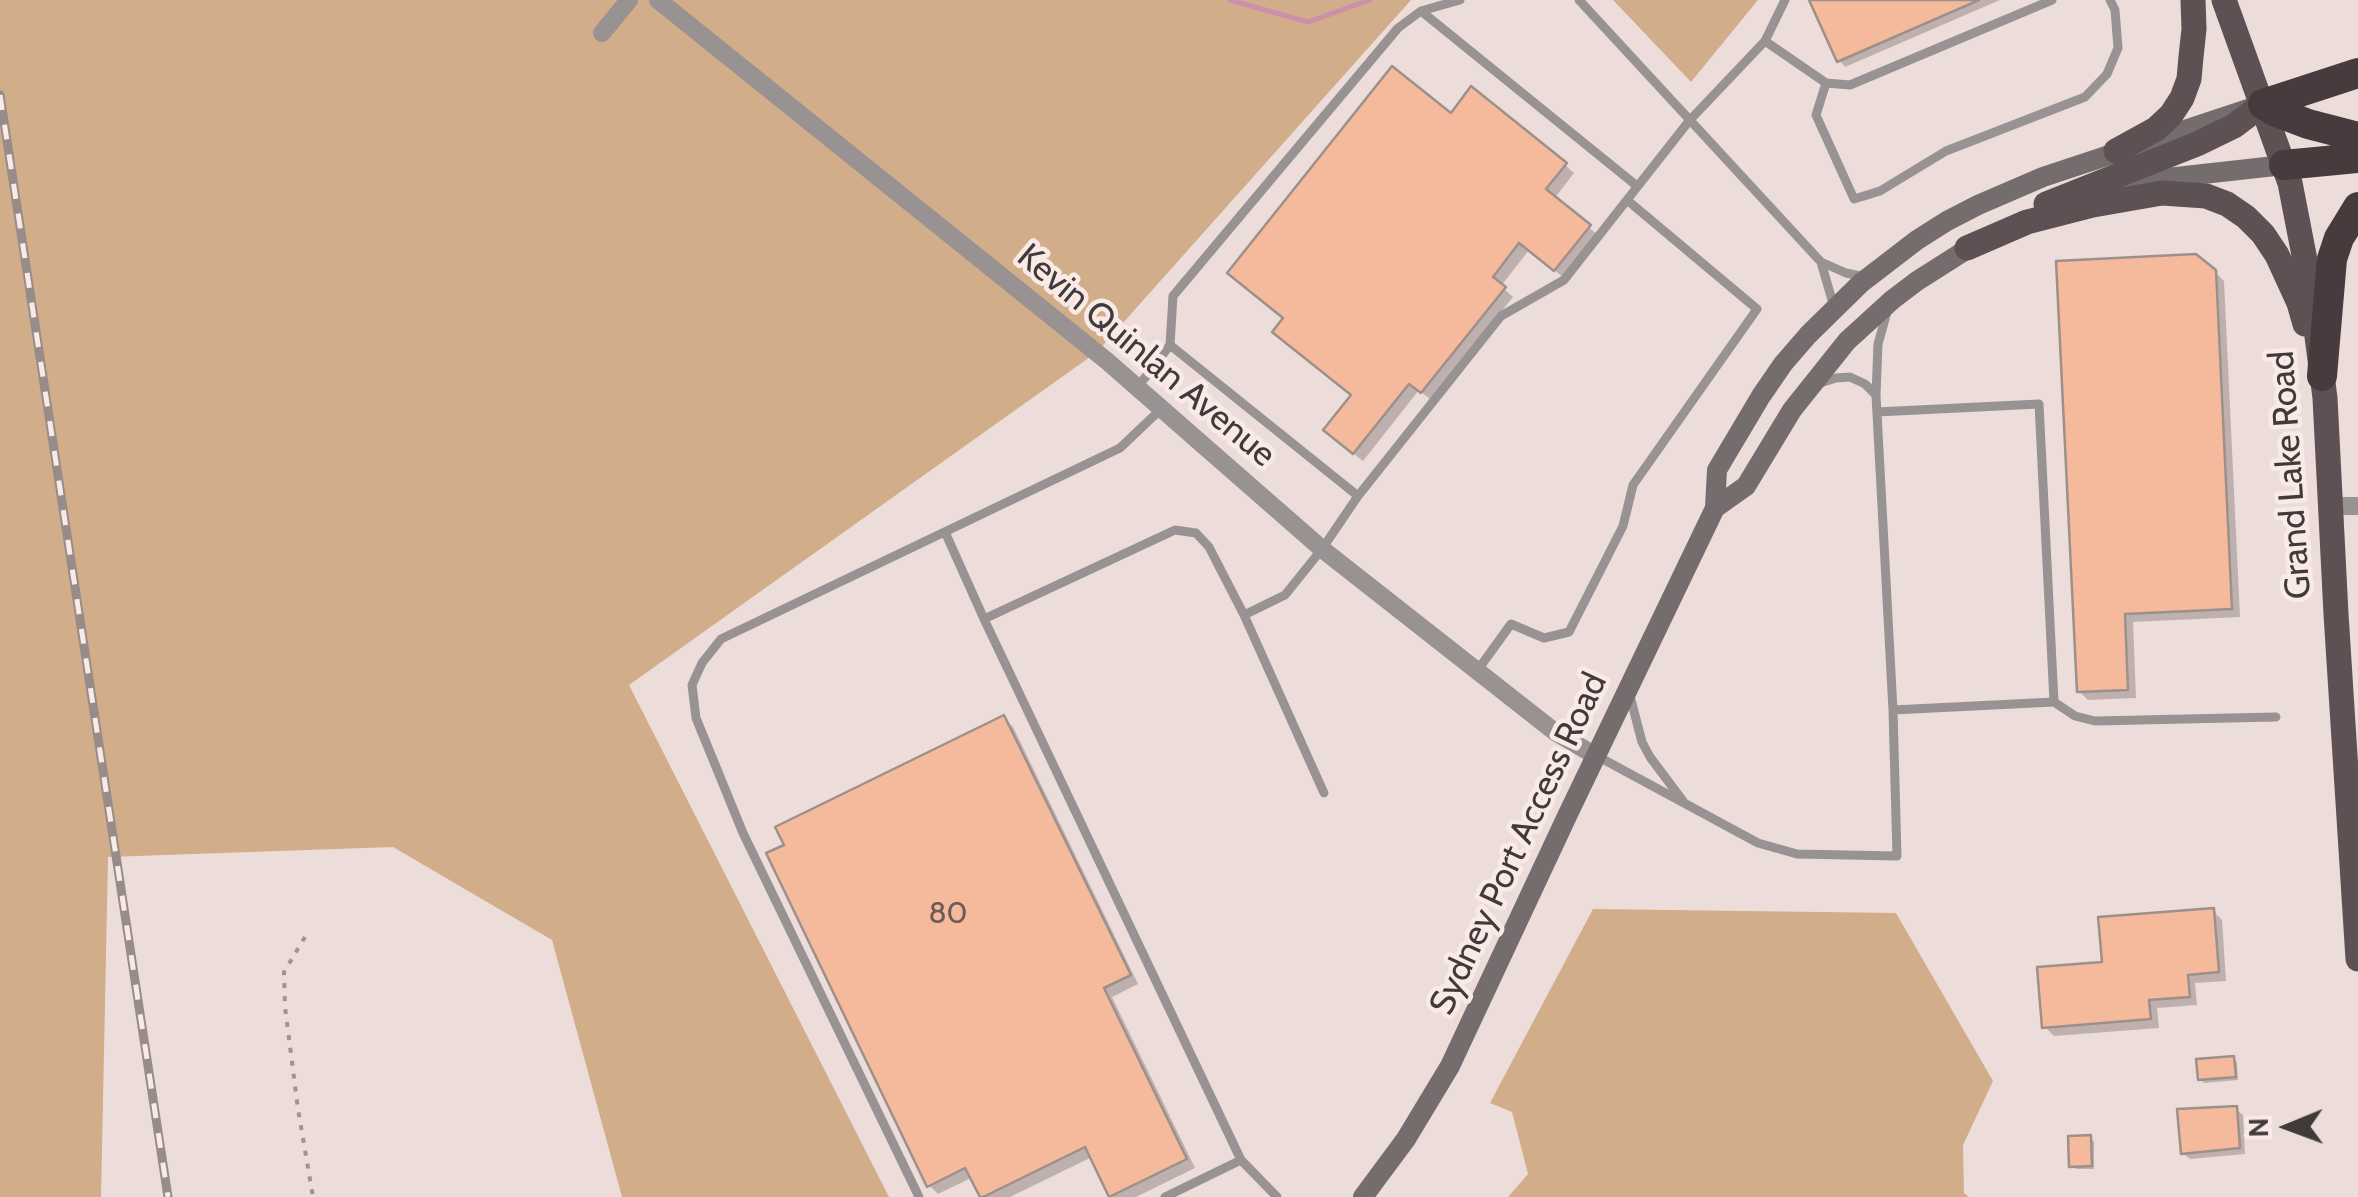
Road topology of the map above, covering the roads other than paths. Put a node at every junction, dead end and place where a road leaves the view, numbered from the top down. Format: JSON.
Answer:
{"nodes":[{"id":1,"x":628,"y":0,"type":"edge"},
{"id":2,"x":658,"y":0,"type":"edge"},
{"id":3,"x":1460,"y":0,"type":"edge"},
{"id":4,"x":1580,"y":0,"type":"edge"},
{"id":5,"x":1784,"y":0,"type":"edge"},
{"id":6,"x":2052,"y":0,"type":"edge"},
{"id":7,"x":2110,"y":0,"type":"edge"},
{"id":8,"x":2193,"y":0,"type":"edge"},
{"id":9,"x":2224,"y":0,"type":"edge"},
{"id":10,"x":1421,"y":11,"type":"junction"},
{"id":11,"x":602,"y":32,"type":"dead end"},
{"id":12,"x":1765,"y":41,"type":"junction"},
{"id":13,"x":2358,"y":73,"type":"edge"},
{"id":14,"x":1826,"y":83,"type":"junction"},
{"id":15,"x":2263,"y":104,"type":"junction"},
{"id":16,"x":1689,"y":121,"type":"junction"},
{"id":17,"x":2358,"y":137,"type":"edge"},
{"id":18,"x":2116,"y":152,"type":"junction"},
{"id":19,"x":2358,"y":158,"type":"edge"},
{"id":20,"x":2284,"y":165,"type":"junction"},
{"id":21,"x":1637,"y":186,"type":"junction"},
{"id":22,"x":1627,"y":200,"type":"junction"},
{"id":23,"x":2358,"y":207,"type":"edge"},
{"id":24,"x":1967,"y":248,"type":"junction"},
{"id":25,"x":1821,"y":262,"type":"junction"},
{"id":26,"x":1868,"y":278,"type":"junction"},
{"id":27,"x":1892,"y":300,"type":"junction"},
{"id":28,"x":1834,"y":308,"type":"junction"},
{"id":29,"x":1170,"y":345,"type":"junction"},
{"id":30,"x":2322,"y":376,"type":"junction"},
{"id":31,"x":1808,"y":387,"type":"junction"},
{"id":32,"x":1137,"y":388,"type":"junction"},
{"id":33,"x":1876,"y":395,"type":"junction"},
{"id":34,"x":1160,"y":410,"type":"junction"},
{"id":35,"x":1877,"y":412,"type":"junction"},
{"id":36,"x":1358,"y":496,"type":"junction"},
{"id":37,"x":2330,"y":506,"type":"junction"},
{"id":38,"x":2358,"y":506,"type":"edge"},
{"id":39,"x":1715,"y":508,"type":"junction"},
{"id":40,"x":945,"y":532,"type":"junction"},
{"id":41,"x":1322,"y":549,"type":"junction"},
{"id":42,"x":1244,"y":615,"type":"junction"},
{"id":43,"x":984,"y":620,"type":"junction"},
{"id":44,"x":1477,"y":671,"type":"junction"},
{"id":45,"x":1628,"y":689,"type":"junction"},
{"id":46,"x":2054,"y":702,"type":"junction"},
{"id":47,"x":1893,"y":710,"type":"junction"},
{"id":48,"x":2276,"y":718,"type":"dead end"},
{"id":49,"x":1596,"y":756,"type":"junction"},
{"id":50,"x":1324,"y":793,"type":"dead end"},
{"id":51,"x":1684,"y":803,"type":"junction"},
{"id":52,"x":2358,"y":959,"type":"edge"},
{"id":53,"x":1240,"y":1160,"type":"junction"},
{"id":54,"x":919,"y":1197,"type":"edge"},
{"id":55,"x":1165,"y":1197,"type":"edge"},
{"id":56,"x":1276,"y":1197,"type":"edge"},
{"id":57,"x":1362,"y":1197,"type":"edge"}],
"edges":[{"from":1,"to":11,"type":"street"},
{"from":2,"to":32,"type":"street","name":"Kevin Quinlan Avenue"},
{"from":3,"to":10,"type":"lane"},
{"from":4,"to":16,"type":"lane"},
{"from":5,"to":12,"type":"lane"},
{"from":6,"to":14,"type":"lane"},
{"from":7,"to":14,"type":"lane"},
{"from":8,"to":18,"type":"main road"},
{"from":9,"to":15,"type":"main road","name":"Grand Lake Road"},
{"from":10,"to":21,"type":"lane"},
{"from":10,"to":29,"type":"lane"},
{"from":12,"to":14,"type":"lane"},
{"from":12,"to":16,"type":"lane"},
{"from":13,"to":15,"type":"highway"},
{"from":15,"to":17,"type":"highway"},
{"from":15,"to":18,"type":"main road","name":"Sydney Port Access Road"},
{"from":15,"to":20,"type":"main road","name":"Grand Lake Road"},
{"from":15,"to":24,"type":"main road"},
{"from":16,"to":21,"type":"lane"},
{"from":16,"to":25,"type":"lane"},
{"from":18,"to":26,"type":"main road","name":"Sydney Port Access Road"},
{"from":19,"to":20,"type":"highway"},
{"from":20,"to":24,"type":"main road","name":"Sydney Port Access Road"},
{"from":20,"to":30,"type":"main road","name":"Grand Lake Road"},
{"from":21,"to":22,"type":"lane"},
{"from":22,"to":36,"type":"lane"},
{"from":22,"to":44,"type":"lane"},
{"from":23,"to":30,"type":"highway"},
{"from":24,"to":27,"type":"main road","name":"Sydney Port Access Road"},
{"from":24,"to":30,"type":"main road"},
{"from":25,"to":26,"type":"lane"},
{"from":25,"to":28,"type":"lane"},
{"from":26,"to":28,"type":"main road","name":"Sydney Port Access Road"},
{"from":27,"to":31,"type":"main road","name":"Sydney Port Access Road"},
{"from":27,"to":33,"type":"lane"},
{"from":28,"to":39,"type":"main road","name":"Sydney Port Access Road"},
{"from":29,"to":32,"type":"lane"},
{"from":29,"to":36,"type":"lane"},
{"from":30,"to":37,"type":"main road","name":"Grand Lake Road"},
{"from":31,"to":33,"type":"lane"},
{"from":31,"to":39,"type":"main road","name":"Sydney Port Access Road"},
{"from":32,"to":34,"type":"street","name":"Kevin Quinlan Avenue"},
{"from":33,"to":35,"type":"lane"},
{"from":34,"to":40,"type":"lane"},
{"from":34,"to":41,"type":"street","name":"Kevin Quinlan Avenue"},
{"from":35,"to":46,"type":"lane"},
{"from":35,"to":47,"type":"lane"},
{"from":36,"to":41,"type":"lane"},
{"from":37,"to":38,"type":"street"},
{"from":37,"to":52,"type":"main road","name":"Grand Lake Road"},
{"from":39,"to":45,"type":"main road","name":"Sydney Port Access Road"},
{"from":40,"to":43,"type":"lane"},
{"from":40,"to":54,"type":"lane"},
{"from":41,"to":42,"type":"lane"},
{"from":41,"to":44,"type":"street","name":"Kevin Quinlan Avenue"},
{"from":42,"to":43,"type":"lane"},
{"from":42,"to":50,"type":"lane"},
{"from":43,"to":53,"type":"lane"},
{"from":44,"to":49,"type":"street","name":"Kevin Quinlan Avenue"},
{"from":45,"to":49,"type":"main road","name":"Sydney Port Access Road"},
{"from":45,"to":51,"type":"lane"},
{"from":46,"to":47,"type":"lane"},
{"from":46,"to":48,"type":"lane"},
{"from":47,"to":51,"type":"lane"},
{"from":49,"to":51,"type":"lane"},
{"from":49,"to":57,"type":"main road","name":"Sydney Port Access Road"},
{"from":53,"to":55,"type":"lane"},
{"from":53,"to":56,"type":"lane"}]}
